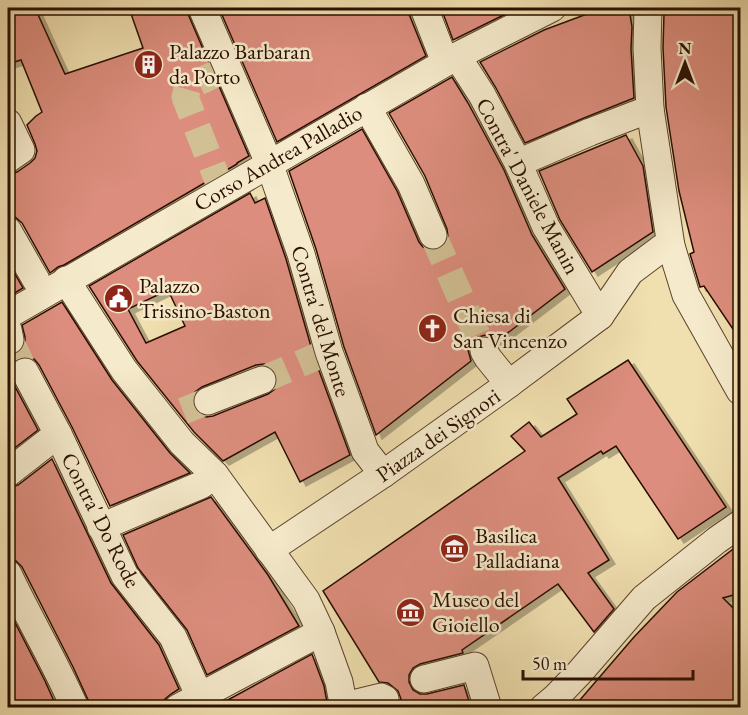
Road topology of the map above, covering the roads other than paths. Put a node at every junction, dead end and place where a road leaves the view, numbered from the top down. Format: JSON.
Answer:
{"nodes":[{"id":1,"x":202,"y":8,"type":"edge"},
{"id":2,"x":424,"y":8,"type":"edge"},
{"id":3,"x":552,"y":8,"type":"edge"},
{"id":4,"x":648,"y":8,"type":"edge"},
{"id":5,"x":451,"y":59,"type":"junction"},
{"id":6,"x":367,"y":107,"type":"junction"},
{"id":7,"x":650,"y":109,"type":"junction"},
{"id":8,"x":8,"y":123,"type":"edge"},
{"id":9,"x":8,"y":159,"type":"edge"},
{"id":10,"x":518,"y":163,"type":"junction"},
{"id":11,"x":269,"y":164,"type":"junction"},
{"id":12,"x":8,"y":231,"type":"edge"},
{"id":13,"x":433,"y":235,"type":"tunnel mouth"},
{"id":14,"x":671,"y":246,"type":"junction"},
{"id":15,"x":47,"y":286,"type":"junction"},
{"id":16,"x":601,"y":315,"type":"junction"},
{"id":17,"x":8,"y":328,"type":"edge"},
{"id":18,"x":484,"y":351,"type":"tunnel mouth"},
{"id":19,"x":25,"y":372,"type":"tunnel mouth"},
{"id":20,"x":262,"y":380,"type":"tunnel mouth"},
{"id":21,"x":509,"y":384,"type":"junction"},
{"id":22,"x":741,"y":391,"type":"edge"},
{"id":23,"x":185,"y":410,"type":"junction"},
{"id":24,"x":58,"y":434,"type":"junction"},
{"id":25,"x":8,"y":473,"type":"edge"},
{"id":26,"x":383,"y":474,"type":"junction"},
{"id":27,"x":215,"y":475,"type":"junction"},
{"id":28,"x":741,"y":524,"type":"edge"},
{"id":29,"x":101,"y":527,"type":"junction"},
{"id":30,"x":269,"y":550,"type":"junction"},
{"id":31,"x":8,"y":574,"type":"edge"},
{"id":32,"x":316,"y":635,"type":"junction"},
{"id":33,"x":424,"y":679,"type":"dead end"},
{"id":34,"x":385,"y":699,"type":"dead end"},
{"id":35,"x":189,"y":701,"type":"edge"},
{"id":36,"x":344,"y":707,"type":"edge"},
{"id":37,"x":75,"y":708,"type":"edge"},
{"id":38,"x":488,"y":708,"type":"edge"},
{"id":39,"x":543,"y":708,"type":"edge"}],
"edges":[{"from":1,"to":11,"type":"street","name":"Contra' del Monte"},
{"from":2,"to":5,"type":"street","name":"Contra' Daniele Manin"},
{"from":3,"to":5,"type":"street","name":"Corso Andrea Palladio"},
{"from":4,"to":7,"type":"street"},
{"from":5,"to":6,"type":"street","name":"Corso Andrea Palladio"},
{"from":5,"to":10,"type":"street","name":"Contra' Daniele Manin"},
{"from":6,"to":11,"type":"street","name":"Corso Andrea Palladio"},
{"from":6,"to":13,"type":"street"},
{"from":7,"to":10,"type":"street"},
{"from":7,"to":14,"type":"street"},
{"from":8,"to":9,"type":"street"},
{"from":10,"to":16,"type":"street","name":"Contra' Daniele Manin"},
{"from":11,"to":15,"type":"street","name":"Corso Andrea Palladio"},
{"from":11,"to":26,"type":"street","name":"Contra' del Monte"},
{"from":12,"to":15,"type":"street"},
{"from":14,"to":16,"type":"street","name":"Piazza dei Signori"},
{"from":14,"to":22,"type":"street"},
{"from":15,"to":17,"type":"street","name":"Corso Andrea Palladio"},
{"from":15,"to":23,"type":"street"},
{"from":16,"to":21,"type":"street","name":"Piazza dei Signori"},
{"from":18,"to":21,"type":"street"},
{"from":19,"to":24,"type":"street","name":"Contra' Do Rode"},
{"from":20,"to":23,"type":"street"},
{"from":21,"to":26,"type":"street","name":"Piazza dei Signori"},
{"from":23,"to":27,"type":"street"},
{"from":24,"to":25,"type":"street"},
{"from":24,"to":29,"type":"street","name":"Contra' Do Rode"},
{"from":26,"to":30,"type":"street","name":"Piazza dei Signori"},
{"from":27,"to":29,"type":"street"},
{"from":27,"to":30,"type":"street"},
{"from":28,"to":39,"type":"street"},
{"from":29,"to":35,"type":"street","name":"Contra' Do Rode"},
{"from":30,"to":32,"type":"street"},
{"from":31,"to":37,"type":"street"},
{"from":32,"to":35,"type":"street"},
{"from":32,"to":36,"type":"street"},
{"from":33,"to":38,"type":"street"},
{"from":34,"to":36,"type":"street"}]}
